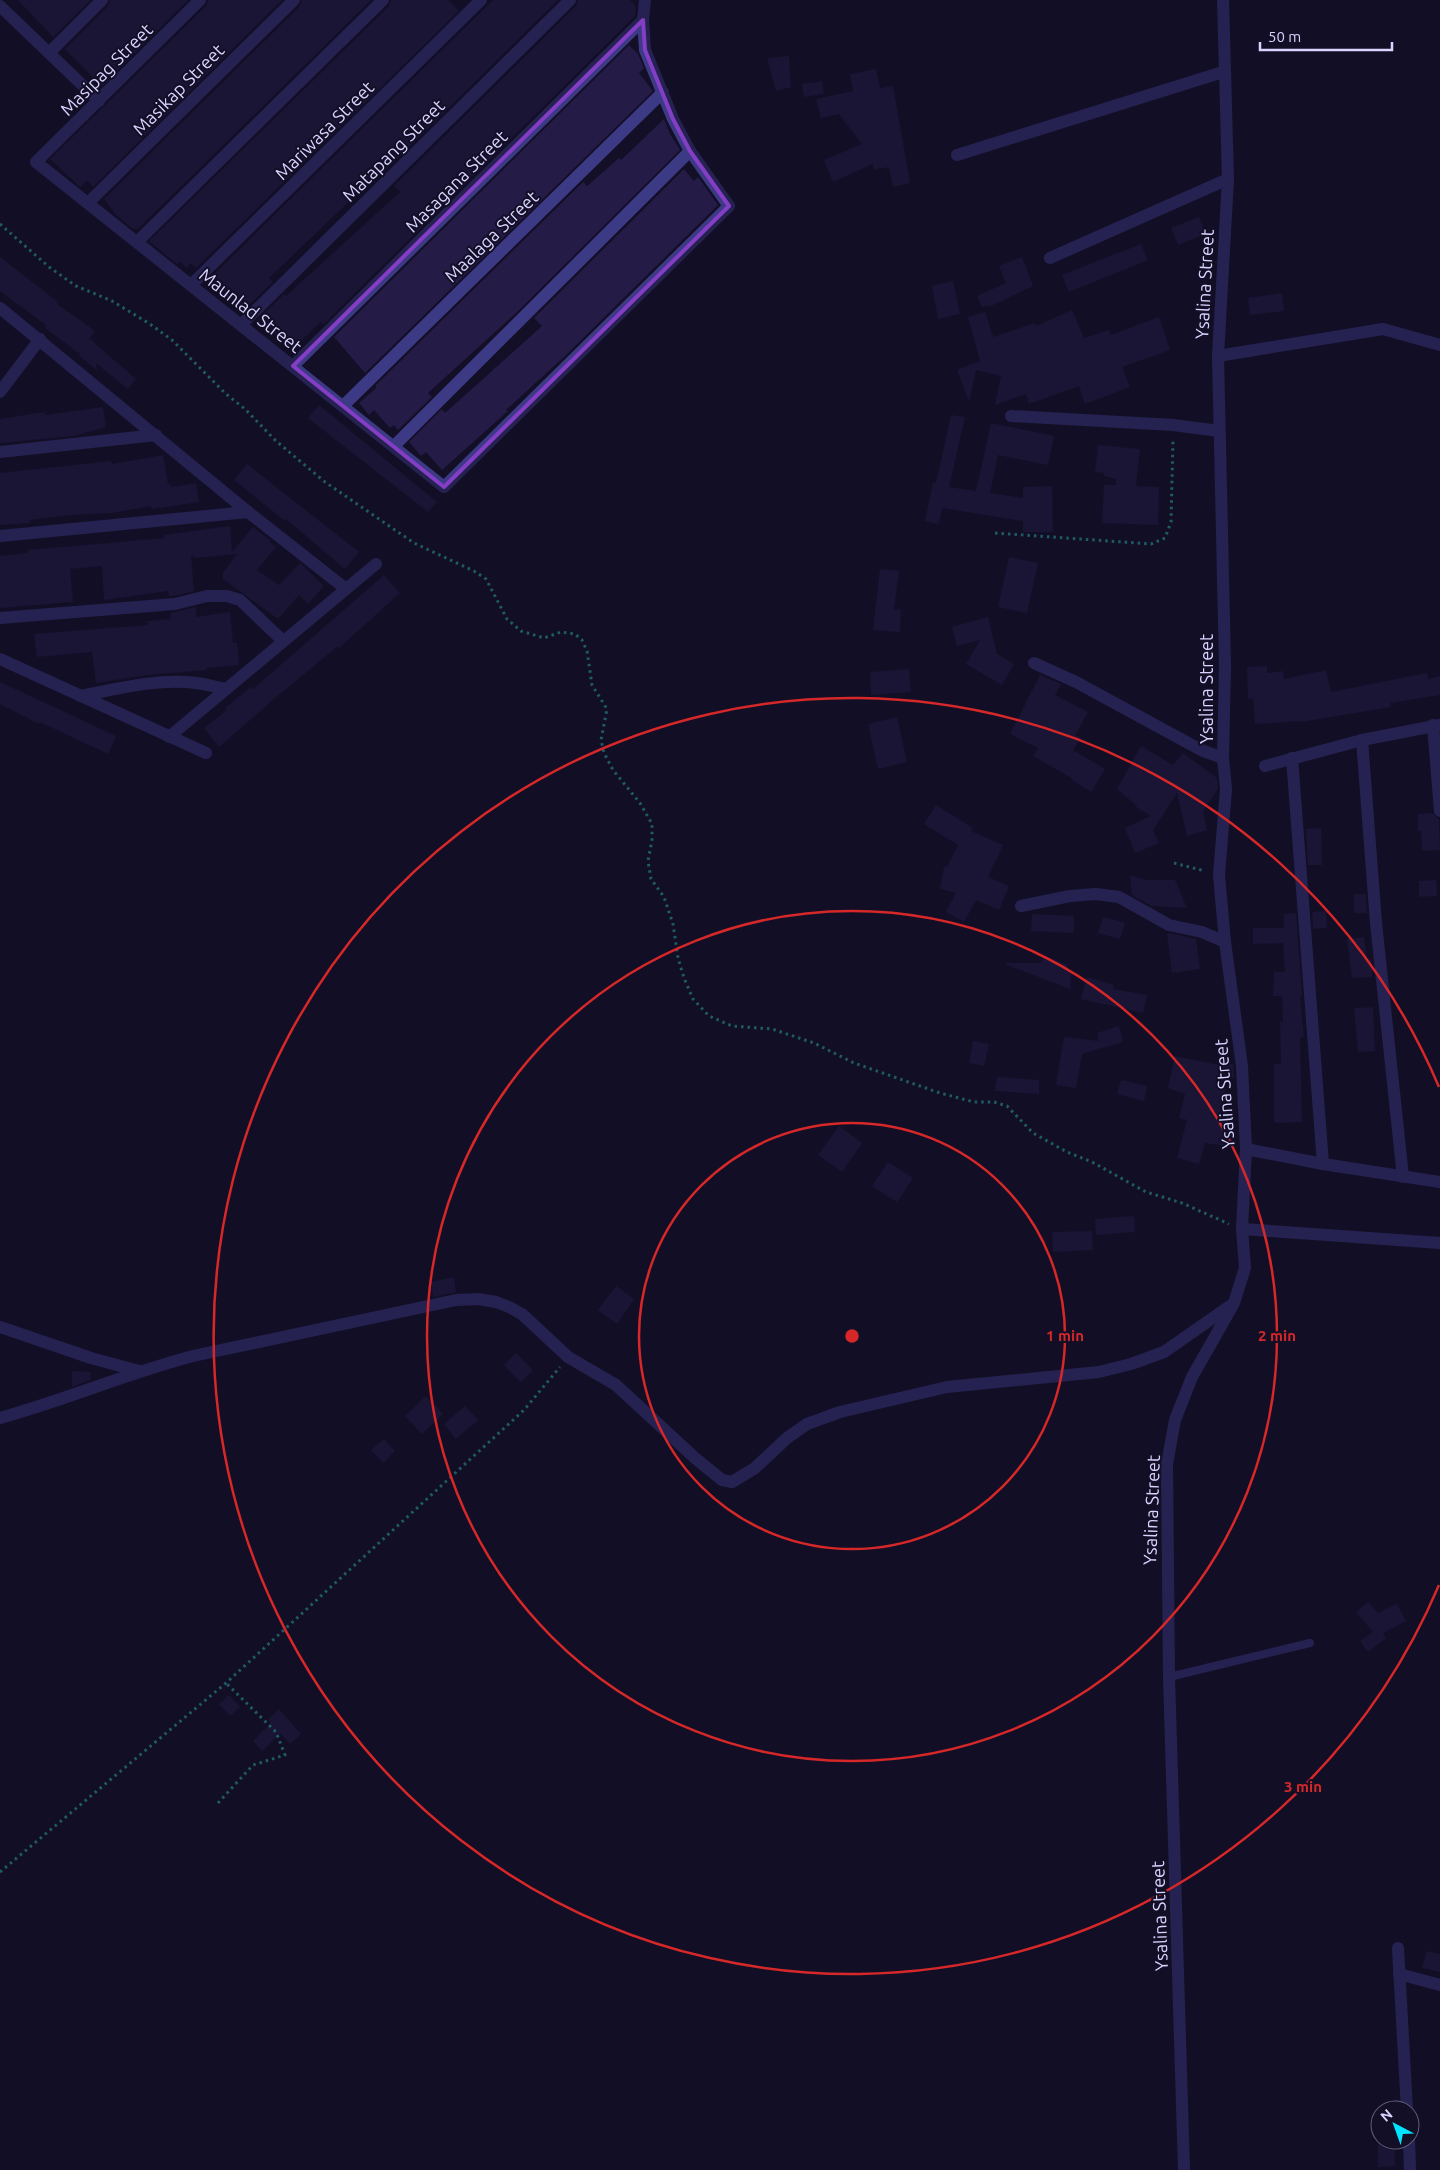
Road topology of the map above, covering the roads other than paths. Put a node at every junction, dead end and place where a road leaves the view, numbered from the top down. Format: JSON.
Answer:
{"nodes":[{"id":1,"x":7,"y":0,"type":"edge"},
{"id":2,"x":102,"y":0,"type":"edge"},
{"id":3,"x":200,"y":0,"type":"edge"},
{"id":4,"x":294,"y":0,"type":"edge"},
{"id":5,"x":384,"y":0,"type":"edge"},
{"id":6,"x":481,"y":0,"type":"edge"},
{"id":7,"x":570,"y":0,"type":"edge"},
{"id":8,"x":645,"y":0,"type":"edge"},
{"id":9,"x":1223,"y":0,"type":"edge"},
{"id":10,"x":0,"y":6,"type":"edge"},
{"id":11,"x":643,"y":20,"type":"junction"},
{"id":12,"x":49,"y":52,"type":"junction"},
{"id":13,"x":1223,"y":72,"type":"junction"},
{"id":14,"x":663,"y":92,"type":"junction"},
{"id":15,"x":99,"y":101,"type":"junction"},
{"id":16,"x":690,"y":151,"type":"junction"},
{"id":17,"x":957,"y":155,"type":"dead end"},
{"id":18,"x":36,"y":162,"type":"joint"},
{"id":19,"x":1228,"y":179,"type":"junction"},
{"id":20,"x":88,"y":203,"type":"junction"},
{"id":21,"x":137,"y":242,"type":"junction"},
{"id":22,"x":1050,"y":258,"type":"dead end"},
{"id":23,"x":191,"y":285,"type":"junction"},
{"id":24,"x":0,"y":308,"type":"edge"},
{"id":25,"x":241,"y":325,"type":"junction"},
{"id":26,"x":40,"y":340,"type":"junction"},
{"id":27,"x":1440,"y":345,"type":"edge"},
{"id":28,"x":1218,"y":356,"type":"junction"},
{"id":29,"x":293,"y":366,"type":"junction"},
{"id":30,"x":0,"y":392,"type":"edge"},
{"id":31,"x":343,"y":406,"type":"junction"},
{"id":32,"x":1011,"y":416,"type":"dead end"},
{"id":33,"x":1219,"y":431,"type":"junction"},
{"id":34,"x":156,"y":435,"type":"junction"},
{"id":35,"x":394,"y":446,"type":"junction"},
{"id":36,"x":0,"y":452,"type":"edge"},
{"id":37,"x":248,"y":512,"type":"junction"},
{"id":38,"x":0,"y":536,"type":"edge"},
{"id":39,"x":376,"y":564,"type":"dead end"},
{"id":40,"x":346,"y":589,"type":"junction"},
{"id":41,"x":0,"y":618,"type":"edge"},
{"id":42,"x":283,"y":641,"type":"junction"},
{"id":43,"x":0,"y":659,"type":"edge"},
{"id":44,"x":1034,"y":663,"type":"dead end"},
{"id":45,"x":226,"y":689,"type":"junction"},
{"id":46,"x":80,"y":696,"type":"junction"},
{"id":47,"x":1437,"y":725,"type":"edge"},
{"id":48,"x":168,"y":736,"type":"junction"},
{"id":49,"x":1362,"y":740,"type":"junction"},
{"id":50,"x":206,"y":753,"type":"dead end"},
{"id":51,"x":1223,"y":758,"type":"junction"},
{"id":52,"x":1292,"y":758,"type":"junction"},
{"id":53,"x":1265,"y":766,"type":"dead end"},
{"id":54,"x":1440,"y":811,"type":"edge"},
{"id":55,"x":1021,"y":906,"type":"dead end"},
{"id":56,"x":1225,"y":942,"type":"junction"},
{"id":57,"x":1246,"y":1149,"type":"junction"},
{"id":58,"x":1323,"y":1164,"type":"junction"},
{"id":59,"x":1403,"y":1177,"type":"junction"},
{"id":60,"x":1440,"y":1182,"type":"edge"},
{"id":61,"x":1242,"y":1229,"type":"junction"},
{"id":62,"x":1440,"y":1243,"type":"edge"},
{"id":63,"x":1234,"y":1303,"type":"junction"},
{"id":64,"x":0,"y":1327,"type":"edge"},
{"id":65,"x":139,"y":1372,"type":"junction"},
{"id":66,"x":0,"y":1418,"type":"edge"},
{"id":67,"x":1310,"y":1643,"type":"dead end"},
{"id":68,"x":1169,"y":1677,"type":"junction"},
{"id":69,"x":1398,"y":1948,"type":"dead end"},
{"id":70,"x":1399,"y":1974,"type":"junction"},
{"id":71,"x":1440,"y":1985,"type":"edge"},
{"id":72,"x":1406,"y":2100,"type":"edge"},
{"id":73,"x":1409,"y":2150,"type":"edge"},
{"id":74,"x":1184,"y":2170,"type":"edge"},
{"id":75,"x":1410,"y":2170,"type":"edge"}],
"edges":[{"from":1,"to":10,"type":"street"},
{"from":2,"to":12,"type":"street"},
{"from":3,"to":15,"type":"street","name":"Masipag Street"},
{"from":4,"to":20,"type":"street","name":"Masikap Street"},
{"from":5,"to":21,"type":"street"},
{"from":6,"to":23,"type":"street","name":"Mariwasa Street"},
{"from":7,"to":25,"type":"street","name":"Matapang Street"},
{"from":8,"to":11,"type":"street"},
{"from":9,"to":13,"type":"street","name":"Ysalina Street"},
{"from":10,"to":12,"type":"street"},
{"from":11,"to":14,"type":"street"},
{"from":11,"to":29,"type":"street","name":"Masagana Street"},
{"from":12,"to":15,"type":"street"},
{"from":13,"to":17,"type":"street"},
{"from":13,"to":19,"type":"street","name":"Ysalina Street"},
{"from":14,"to":16,"type":"street"},
{"from":14,"to":31,"type":"street","name":"Maalaga Street"},
{"from":15,"to":18,"type":"street","name":"Masipag Street"},
{"from":16,"to":35,"type":"street"},
{"from":16,"to":35,"type":"street","name":"Maunlad Street"},
{"from":18,"to":20,"type":"street","name":"Maunlad Street"},
{"from":19,"to":22,"type":"street"},
{"from":19,"to":28,"type":"street","name":"Ysalina Street"},
{"from":20,"to":21,"type":"street","name":"Maunlad Street"},
{"from":21,"to":23,"type":"street","name":"Maunlad Street"},
{"from":23,"to":25,"type":"street","name":"Maunlad Street"},
{"from":24,"to":26,"type":"street"},
{"from":25,"to":29,"type":"street","name":"Maunlad Street"},
{"from":26,"to":30,"type":"street"},
{"from":26,"to":34,"type":"street"},
{"from":27,"to":28,"type":"street"},
{"from":28,"to":33,"type":"street","name":"Ysalina Street"},
{"from":29,"to":31,"type":"street","name":"Maunlad Street"},
{"from":31,"to":35,"type":"street","name":"Maunlad Street"},
{"from":32,"to":33,"type":"street"},
{"from":33,"to":51,"type":"street","name":"Ysalina Street"},
{"from":34,"to":36,"type":"street"},
{"from":34,"to":37,"type":"street"},
{"from":37,"to":38,"type":"street"},
{"from":37,"to":40,"type":"street"},
{"from":39,"to":40,"type":"street"},
{"from":40,"to":42,"type":"street"},
{"from":41,"to":42,"type":"street"},
{"from":42,"to":45,"type":"street"},
{"from":43,"to":46,"type":"street"},
{"from":44,"to":51,"type":"street"},
{"from":45,"to":46,"type":"street"},
{"from":45,"to":48,"type":"street"},
{"from":46,"to":48,"type":"street"},
{"from":47,"to":49,"type":"street"},
{"from":47,"to":54,"type":"street"},
{"from":48,"to":50,"type":"street"},
{"from":49,"to":52,"type":"street"},
{"from":49,"to":59,"type":"street"},
{"from":51,"to":56,"type":"street","name":"Ysalina Street"},
{"from":52,"to":53,"type":"street"},
{"from":52,"to":58,"type":"street"},
{"from":55,"to":56,"type":"street"},
{"from":56,"to":57,"type":"street","name":"Ysalina Street"},
{"from":57,"to":58,"type":"street"},
{"from":57,"to":61,"type":"street","name":"Ysalina Street"},
{"from":58,"to":59,"type":"street"},
{"from":59,"to":60,"type":"street"},
{"from":61,"to":62,"type":"street"},
{"from":61,"to":63,"type":"street","name":"Ysalina Street"},
{"from":63,"to":65,"type":"street"},
{"from":63,"to":68,"type":"street","name":"Ysalina Street"},
{"from":64,"to":65,"type":"street"},
{"from":65,"to":66,"type":"street"},
{"from":67,"to":68,"type":"lane"},
{"from":68,"to":74,"type":"street","name":"Ysalina Street"},
{"from":69,"to":70,"type":"street"},
{"from":70,"to":71,"type":"street"},
{"from":70,"to":72,"type":"street"},
{"from":73,"to":75,"type":"street"}]}
